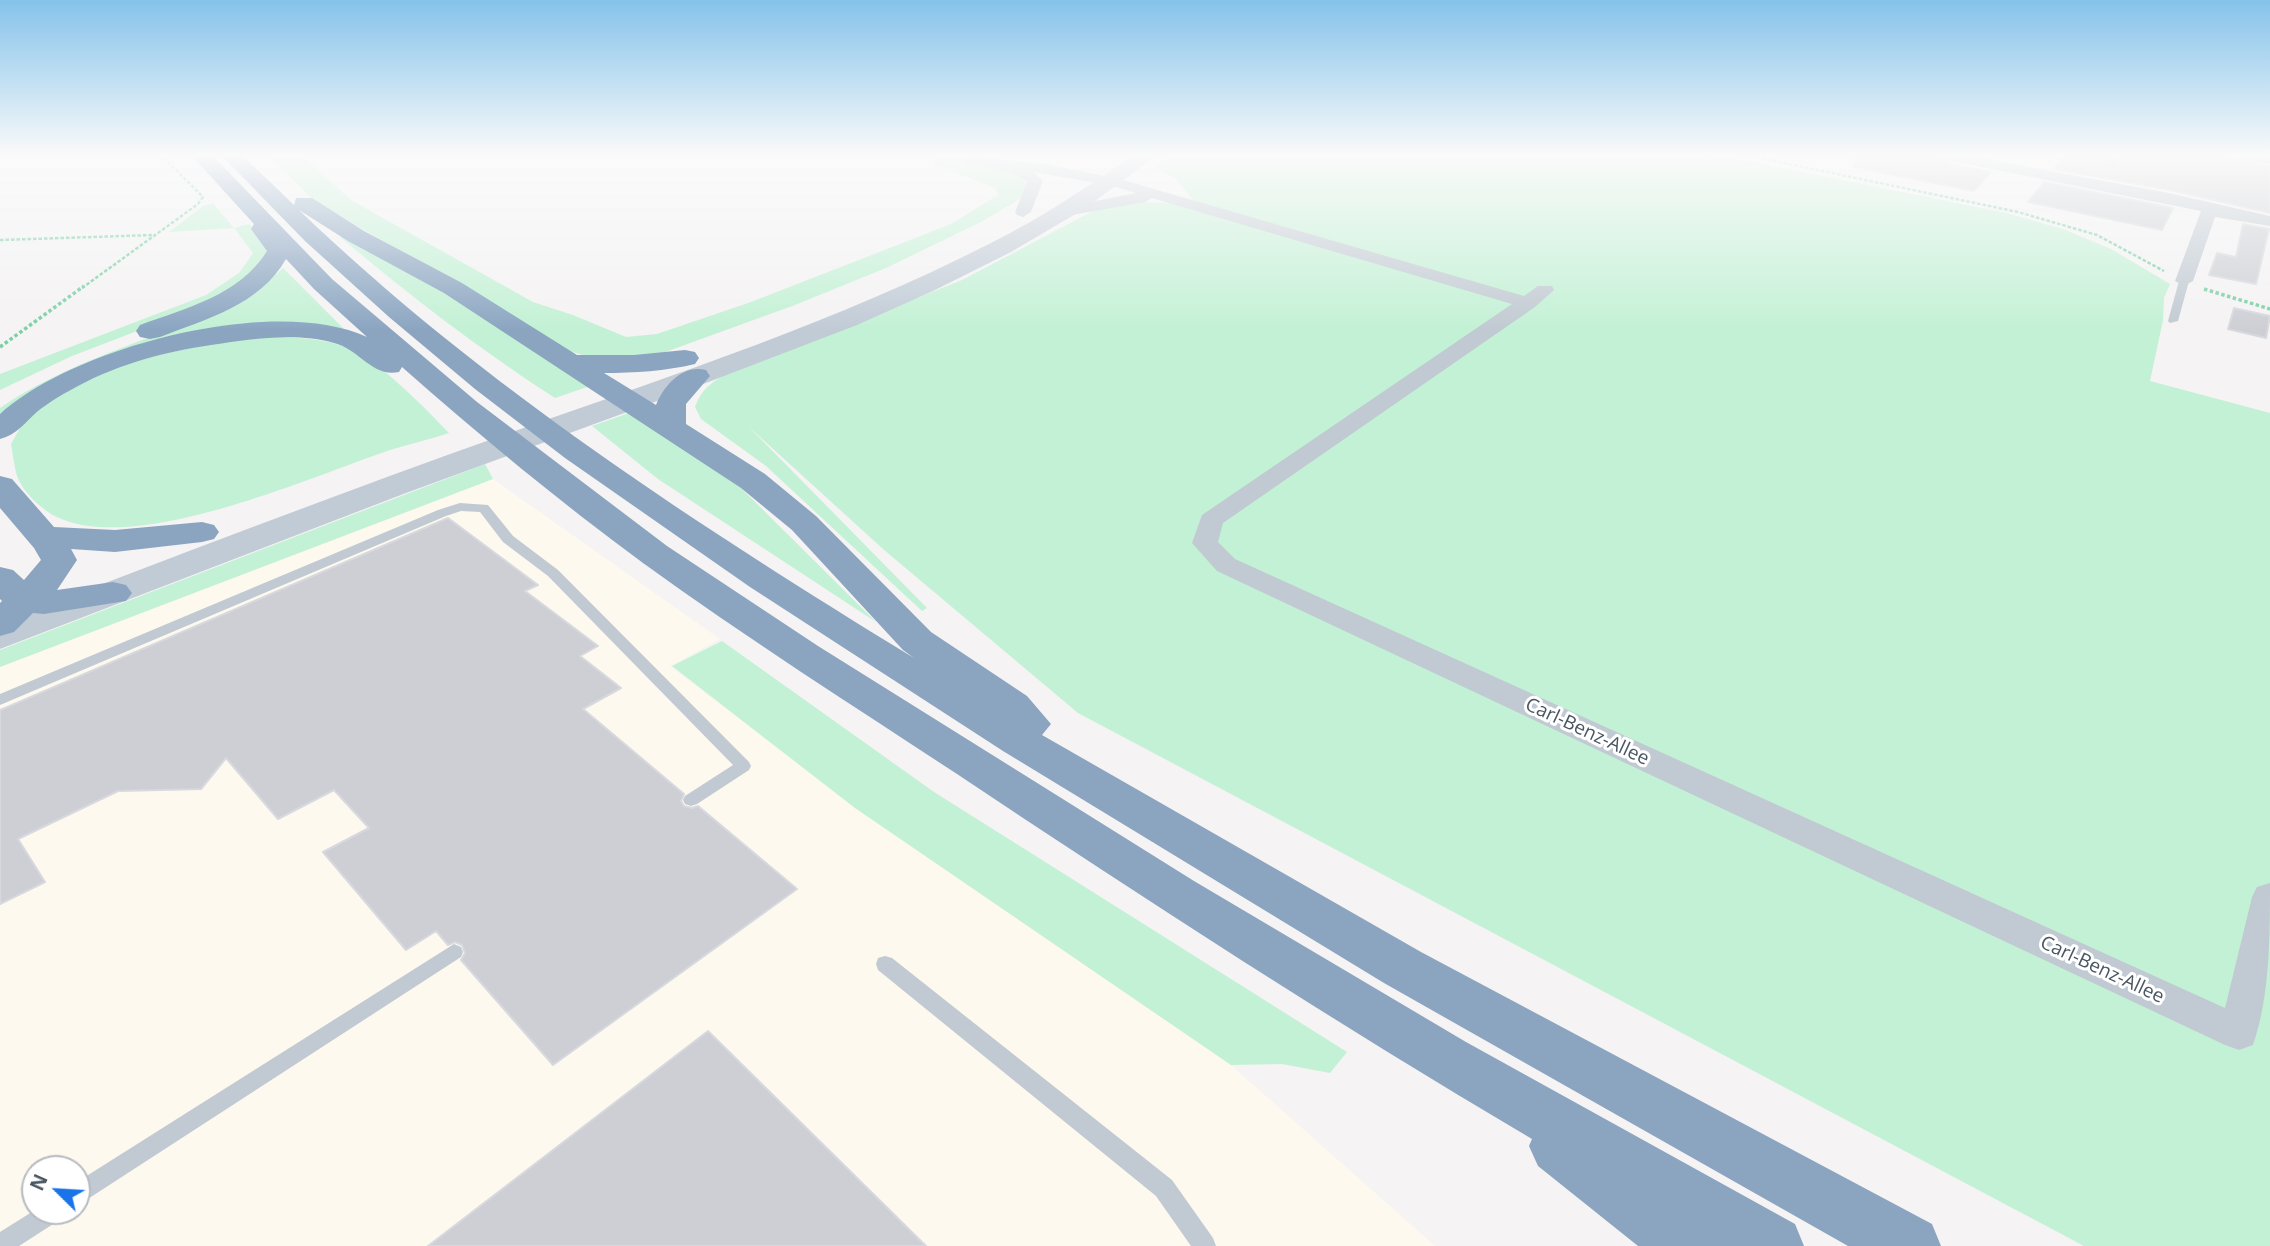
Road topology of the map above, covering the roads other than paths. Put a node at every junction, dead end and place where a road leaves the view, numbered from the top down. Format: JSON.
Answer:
{"nodes":[{"id":1,"x":258,"y":214,"type":"edge"},
{"id":2,"x":291,"y":214,"type":"edge"},
{"id":3,"x":321,"y":214,"type":"edge"},
{"id":4,"x":1019,"y":214,"type":"edge"},
{"id":5,"x":1060,"y":214,"type":"edge"},
{"id":6,"x":1232,"y":214,"type":"edge"},
{"id":7,"x":1254,"y":214,"type":"edge"},
{"id":8,"x":2215,"y":214,"type":"edge"},
{"id":9,"x":2229,"y":214,"type":"edge"},
{"id":10,"x":2270,"y":221,"type":"edge"},
{"id":11,"x":265,"y":222,"type":"junction"},
{"id":12,"x":2184,"y":281,"type":"joint"},
{"id":13,"x":1536,"y":296,"type":"junction"},
{"id":14,"x":2173,"y":321,"type":"dead end"},
{"id":15,"x":570,"y":364,"type":"junction"},
{"id":16,"x":691,"y":367,"type":"junction"},
{"id":17,"x":617,"y":394,"type":"junction"},
{"id":18,"x":0,"y":397,"type":"edge"},
{"id":19,"x":471,"y":412,"type":"junction"},
{"id":20,"x":671,"y":427,"type":"junction"},
{"id":21,"x":0,"y":430,"type":"edge"},
{"id":22,"x":542,"y":447,"type":"junction"},
{"id":23,"x":0,"y":486,"type":"edge"},
{"id":24,"x":202,"y":533,"type":"junction"},
{"id":25,"x":44,"y":537,"type":"junction"},
{"id":26,"x":113,"y":593,"type":"junction"},
{"id":27,"x":6,"y":603,"type":"edge"},
{"id":28,"x":0,"y":637,"type":"edge"},
{"id":29,"x":0,"y":700,"type":"edge"},
{"id":30,"x":1091,"y":785,"type":"junction"},
{"id":31,"x":691,"y":800,"type":"dead end"},
{"id":32,"x":2270,"y":897,"type":"edge"},
{"id":33,"x":454,"y":952,"type":"dead end"},
{"id":34,"x":885,"y":964,"type":"dead end"},
{"id":35,"x":1446,"y":1059,"type":"junction"},
{"id":36,"x":91,"y":1186,"type":"edge"},
{"id":37,"x":31,"y":1225,"type":"edge"},
{"id":38,"x":0,"y":1245,"type":"edge"},
{"id":39,"x":1205,"y":1246,"type":"edge"},
{"id":40,"x":1688,"y":1246,"type":"edge"},
{"id":41,"x":1773,"y":1246,"type":"edge"},
{"id":42,"x":1910,"y":1246,"type":"edge"}],
"edges":[{"from":1,"to":11,"type":"highway"},
{"from":2,"to":22,"type":"highway"},
{"from":3,"to":15,"type":"highway"},
{"from":4,"to":16,"type":"main road"},
{"from":5,"to":16,"type":"main road"},
{"from":6,"to":13,"type":"street"},
{"from":7,"to":13,"type":"street"},
{"from":8,"to":12,"type":"street"},
{"from":9,"to":10,"type":"street"},
{"from":11,"to":18,"type":"highway"},
{"from":11,"to":19,"type":"highway"},
{"from":12,"to":14,"type":"lane"},
{"from":13,"to":32,"type":"street","name":"Carl-Benz-Allee"},
{"from":15,"to":16,"type":"highway"},
{"from":15,"to":17,"type":"highway"},
{"from":16,"to":17,"type":"main road"},
{"from":16,"to":20,"type":"highway"},
{"from":17,"to":20,"type":"highway"},
{"from":17,"to":24,"type":"main road"},
{"from":17,"to":26,"type":"main road"},
{"from":19,"to":21,"type":"highway"},
{"from":19,"to":22,"type":"highway"},
{"from":20,"to":30,"type":"highway"},
{"from":22,"to":30,"type":"highway"},
{"from":22,"to":35,"type":"highway"},
{"from":23,"to":25,"type":"highway"},
{"from":24,"to":25,"type":"highway"},
{"from":24,"to":27,"type":"main road"},
{"from":25,"to":27,"type":"highway"},
{"from":26,"to":27,"type":"highway"},
{"from":26,"to":28,"type":"main road"},
{"from":29,"to":31,"type":"lane"},
{"from":30,"to":42,"type":"highway"},
{"from":33,"to":36,"type":"lane"},
{"from":34,"to":39,"type":"lane"},
{"from":35,"to":40,"type":"highway"},
{"from":35,"to":41,"type":"highway"},
{"from":37,"to":38,"type":"lane"}]}
